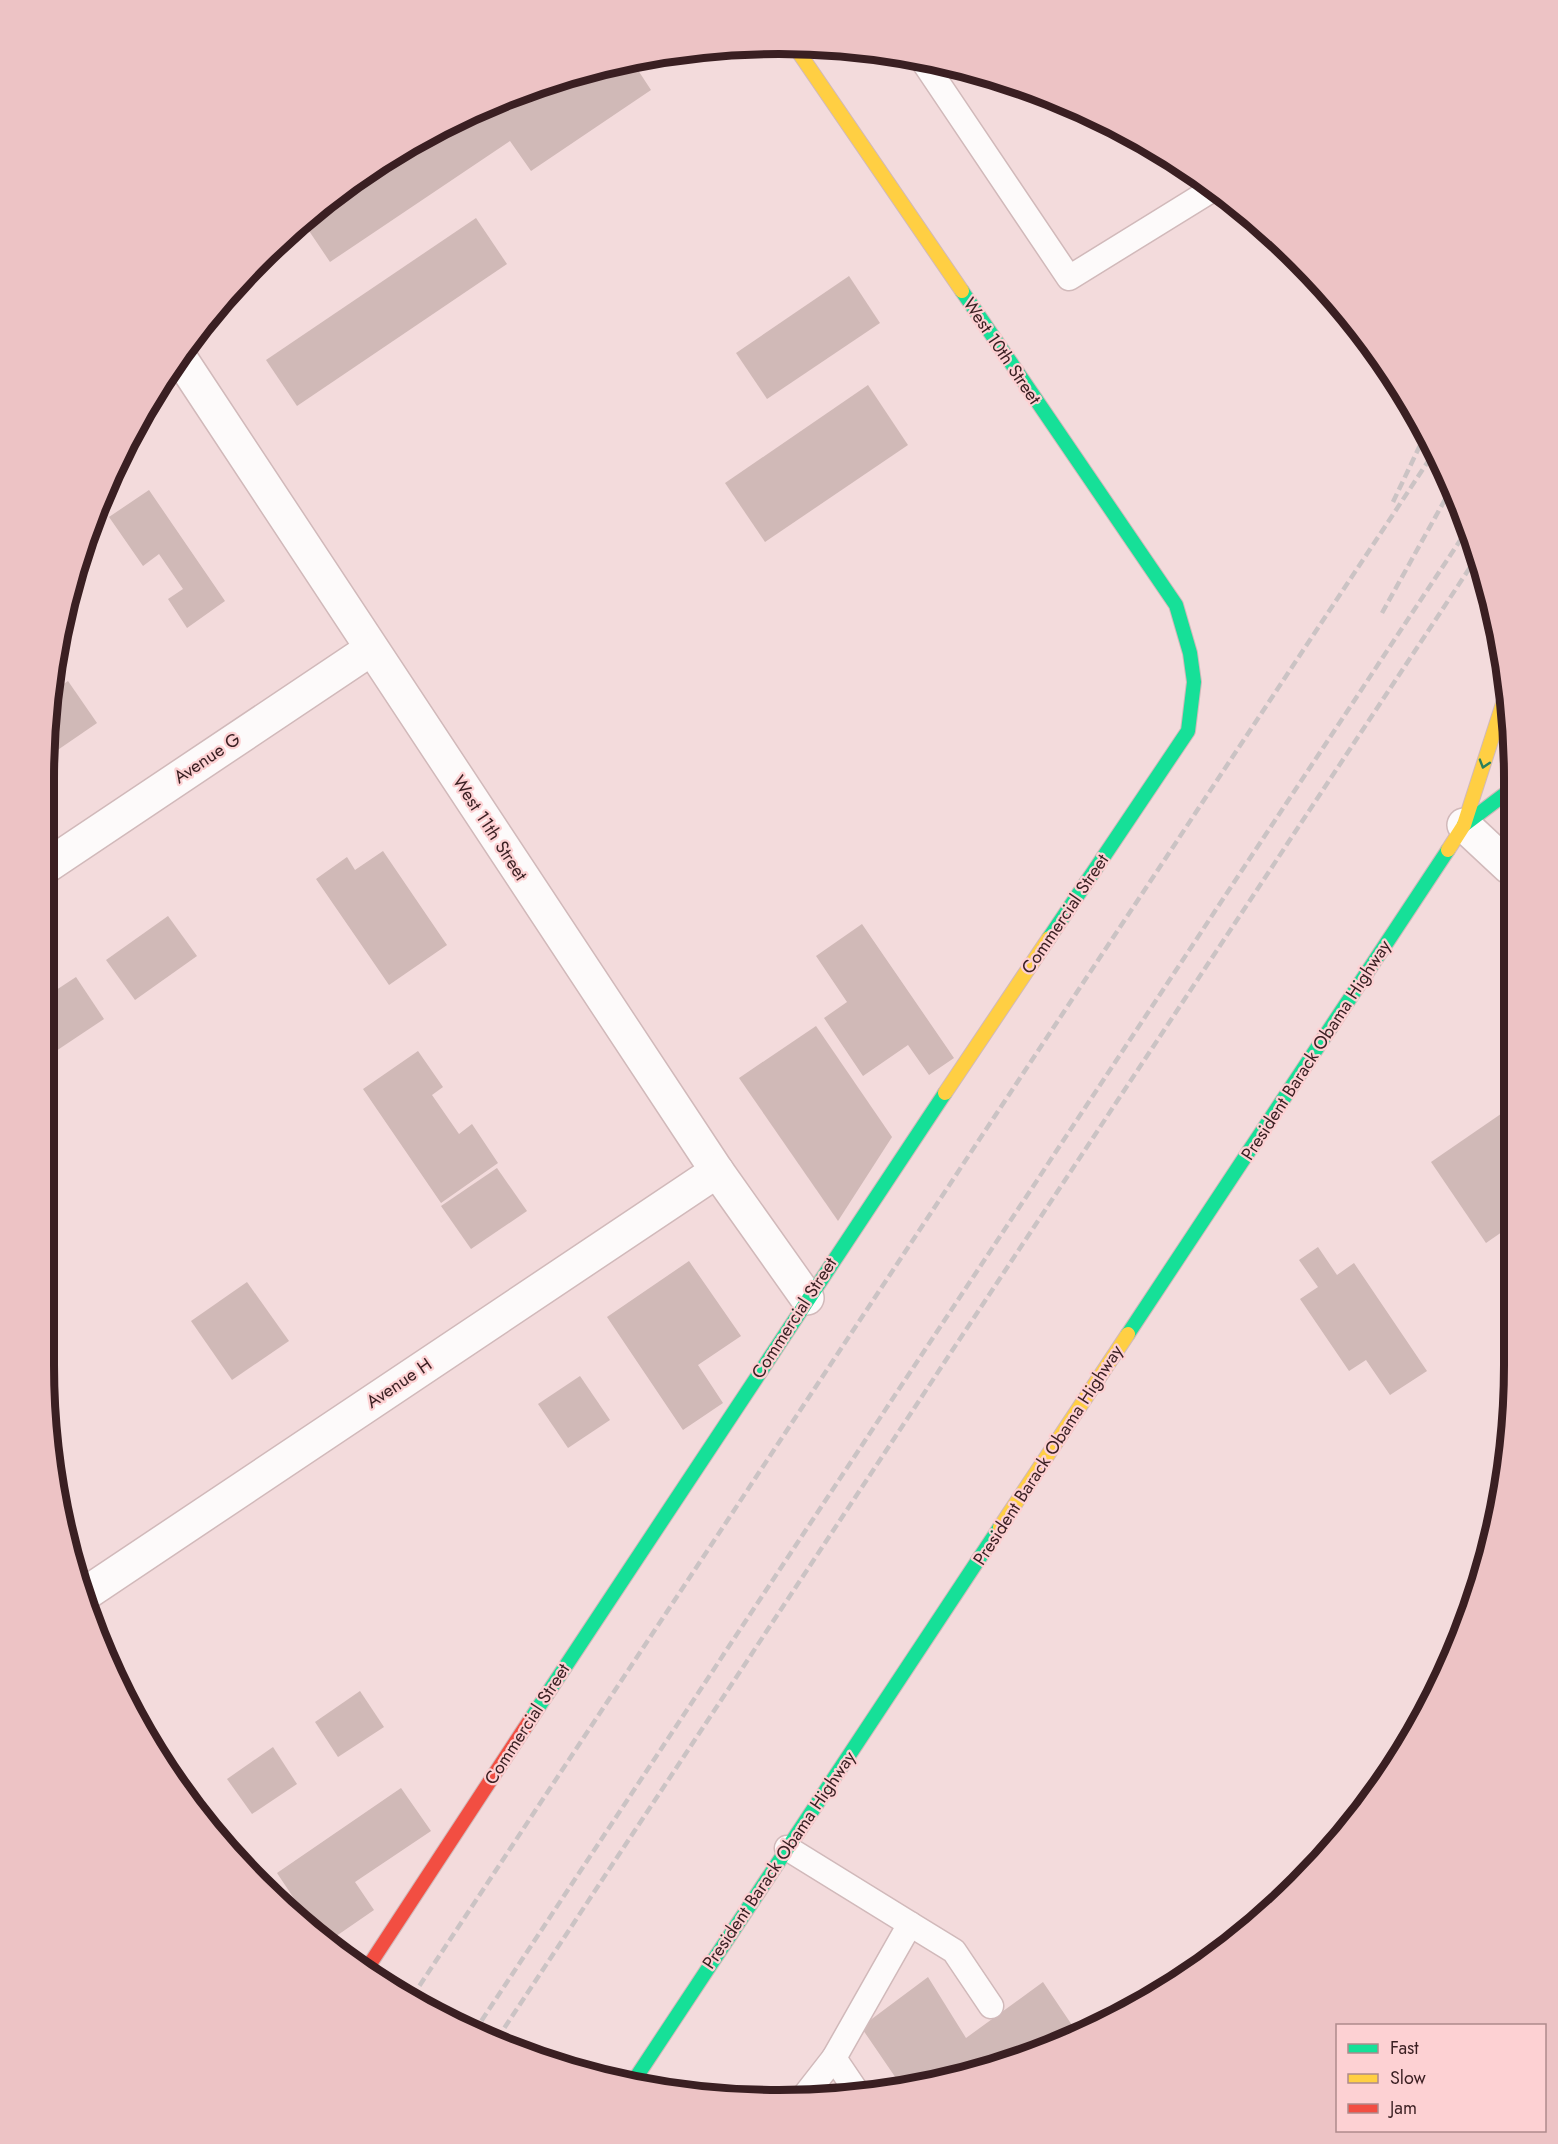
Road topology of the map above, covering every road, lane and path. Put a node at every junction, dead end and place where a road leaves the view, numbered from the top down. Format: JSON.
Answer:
{"nodes":[{"id":1,"x":800,"y":55,"type":"edge"},
{"id":2,"x":929,"y":70,"type":"edge"},
{"id":3,"x":1206,"y":193,"type":"edge"},
{"id":4,"x":184,"y":365,"type":"edge"},
{"id":5,"x":371,"y":649,"type":"junction"},
{"id":6,"x":1193,"y":662,"type":"joint"},
{"id":7,"x":1500,"y":712,"type":"edge"},
{"id":8,"x":1504,"y":795,"type":"edge"},
{"id":9,"x":1464,"y":825,"type":"junction"},
{"id":10,"x":54,"y":861,"type":"edge"},
{"id":11,"x":1504,"y":862,"type":"edge"},
{"id":12,"x":717,"y":1171,"type":"junction"},
{"id":13,"x":807,"y":1298,"type":"junction"},
{"id":14,"x":90,"y":1591,"type":"edge"},
{"id":15,"x":787,"y":1848,"type":"junction"},
{"id":16,"x":910,"y":1924,"type":"junction"},
{"id":17,"x":370,"y":1964,"type":"edge"},
{"id":18,"x":991,"y":2006,"type":"dead end"},
{"id":19,"x":834,"y":2058,"type":"junction"},
{"id":20,"x":637,"y":2076,"type":"edge"},
{"id":21,"x":853,"y":2086,"type":"edge"},
{"id":22,"x":810,"y":2089,"type":"edge"}],
"edges":[{"from":1,"to":6,"type":"street","name":"West 10th Street"},
{"from":2,"to":3,"type":"lane"},
{"from":4,"to":5,"type":"street","name":"West 11th Street"},
{"from":5,"to":10,"type":"street","name":"Avenue G"},
{"from":5,"to":12,"type":"street","name":"West 11th Street"},
{"from":6,"to":13,"type":"street","name":"Commercial Street"},
{"from":7,"to":9,"type":"street","name":"President Barack Obama Highway","one_way":true},
{"from":8,"to":9,"type":"street","name":"President Barack Obama Highway"},
{"from":9,"to":11,"type":"street"},
{"from":9,"to":15,"type":"street","name":"President Barack Obama Highway"},
{"from":12,"to":13,"type":"street","name":"West 11th Street"},
{"from":12,"to":14,"type":"street","name":"Avenue H"},
{"from":13,"to":17,"type":"street","name":"Commercial Street"},
{"from":15,"to":16,"type":"lane"},
{"from":15,"to":20,"type":"street","name":"President Barack Obama Highway"},
{"from":16,"to":18,"type":"lane"},
{"from":16,"to":19,"type":"lane"},
{"from":19,"to":21,"type":"lane"},
{"from":19,"to":22,"type":"lane"}]}
